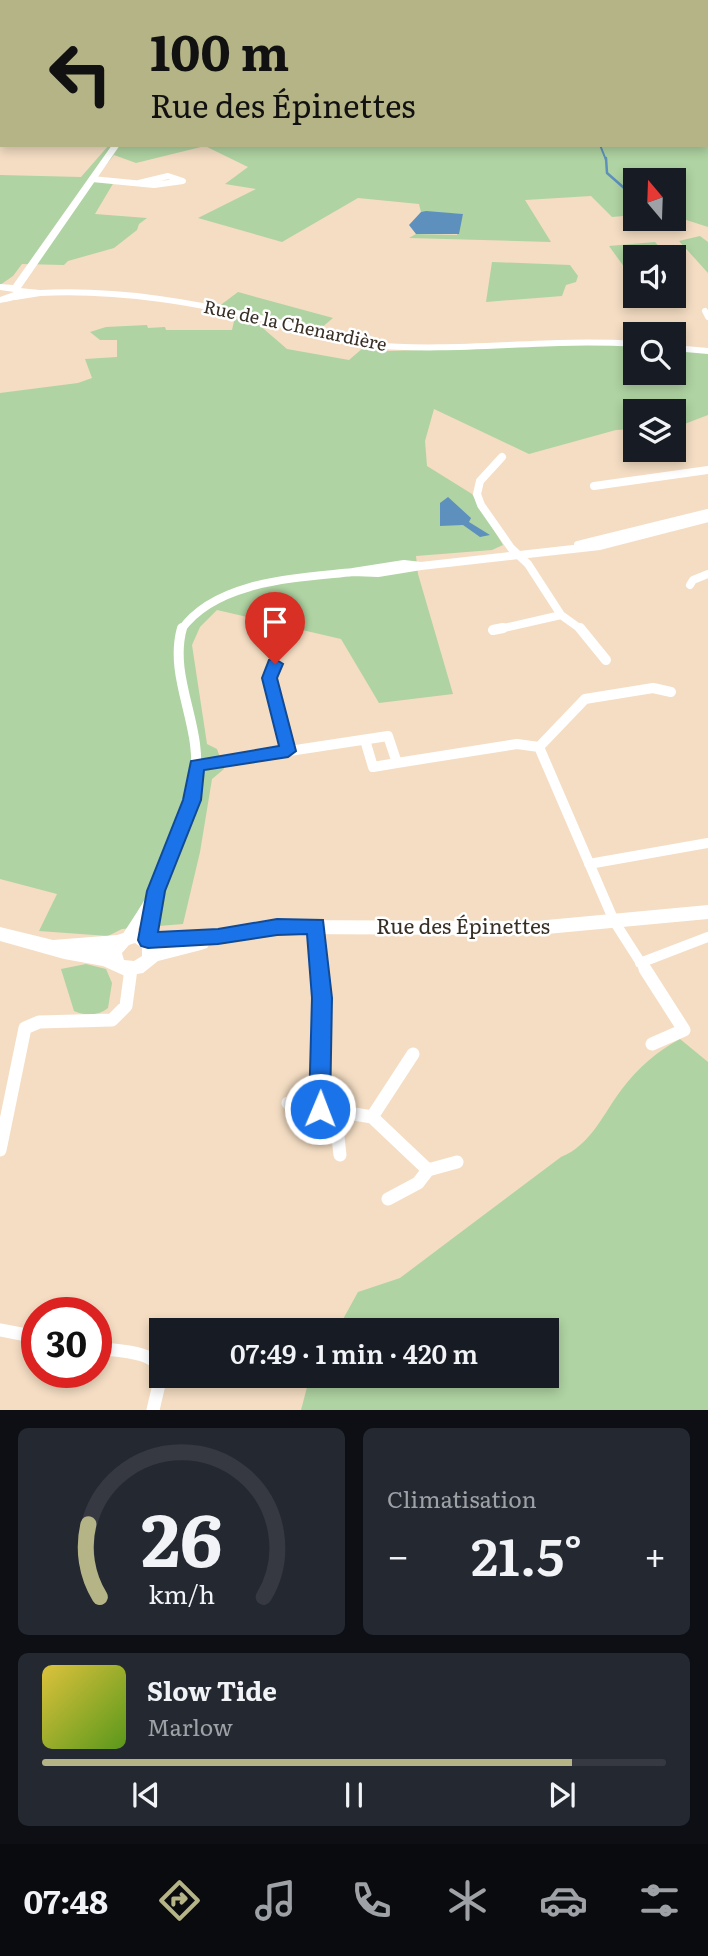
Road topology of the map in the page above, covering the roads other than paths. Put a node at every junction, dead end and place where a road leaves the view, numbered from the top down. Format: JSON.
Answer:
{"nodes":[{"id":1,"x":115,"y":147,"type":"edge"},
{"id":2,"x":92,"y":179,"type":"junction"},
{"id":3,"x":139,"y":183,"type":"junction"},
{"id":4,"x":9,"y":293,"type":"edge"},
{"id":5,"x":1,"y":312,"type":"edge"},
{"id":6,"x":623,"y":343,"type":"edge"},
{"id":7,"x":686,"y":349,"type":"edge"},
{"id":8,"x":708,"y":351,"type":"edge"},
{"id":9,"x":502,"y":457,"type":"dead end"},
{"id":10,"x":708,"y":470,"type":"edge"},
{"id":11,"x":594,"y":486,"type":"dead end"},
{"id":12,"x":708,"y":513,"type":"edge"},
{"id":13,"x":708,"y":518,"type":"edge"},
{"id":14,"x":571,"y":548,"type":"junction"},
{"id":15,"x":520,"y":556,"type":"junction"},
{"id":16,"x":708,"y":575,"type":"edge"},
{"id":17,"x":690,"y":585,"type":"dead end"},
{"id":18,"x":561,"y":615,"type":"junction"},
{"id":19,"x":493,"y":630,"type":"dead end"},
{"id":20,"x":606,"y":660,"type":"dead end"},
{"id":21,"x":275,"y":664,"type":"dead end"},
{"id":22,"x":671,"y":692,"type":"dead end"},
{"id":23,"x":365,"y":740,"type":"junction"},
{"id":24,"x":539,"y":747,"type":"junction"},
{"id":25,"x":288,"y":751,"type":"junction"},
{"id":26,"x":397,"y":763,"type":"junction"},
{"id":27,"x":197,"y":765,"type":"junction"},
{"id":28,"x":708,"y":842,"type":"edge"},
{"id":29,"x":589,"y":864,"type":"junction"},
{"id":30,"x":156,"y":891,"type":"junction"},
{"id":31,"x":708,"y":912,"type":"edge"},
{"id":32,"x":614,"y":921,"type":"junction"},
{"id":33,"x":316,"y":926,"type":"junction"},
{"id":34,"x":0,"y":934,"type":"edge"},
{"id":35,"x":708,"y":937,"type":"edge"},
{"id":36,"x":123,"y":940,"type":"junction"},
{"id":37,"x":150,"y":946,"type":"junction"},
{"id":38,"x":53,"y":947,"type":"junction"},
{"id":39,"x":640,"y":963,"type":"junction"},
{"id":40,"x":124,"y":966,"type":"junction"},
{"id":41,"x":652,"y":1044,"type":"dead end"},
{"id":42,"x":413,"y":1054,"type":"dead end"},
{"id":43,"x":288,"y":1103,"type":"dead end"},
{"id":44,"x":320,"y":1109,"type":"junction"},
{"id":45,"x":334,"y":1111,"type":"junction"},
{"id":46,"x":372,"y":1117,"type":"junction"},
{"id":47,"x":0,"y":1150,"type":"edge"},
{"id":48,"x":340,"y":1155,"type":"dead end"},
{"id":49,"x":457,"y":1162,"type":"dead end"},
{"id":50,"x":428,"y":1170,"type":"junction"},
{"id":51,"x":388,"y":1199,"type":"dead end"},
{"id":52,"x":0,"y":1330,"type":"edge"},
{"id":53,"x":21,"y":1334,"type":"edge"},
{"id":54,"x":112,"y":1351,"type":"edge"},
{"id":55,"x":149,"y":1357,"type":"edge"},
{"id":56,"x":158,"y":1388,"type":"edge"},
{"id":57,"x":153,"y":1410,"type":"edge"}],
"edges":[{"from":1,"to":2,"type":"street"},
{"from":2,"to":3,"type":"street"},
{"from":2,"to":4,"type":"street"},
{"from":3,"to":3,"type":"street"},
{"from":4,"to":5,"type":"street"},
{"from":4,"to":6,"type":"street","name":"Rue de la Chenardière"},
{"from":7,"to":8,"type":"street"},
{"from":9,"to":15,"type":"street"},
{"from":10,"to":11,"type":"street"},
{"from":12,"to":14,"type":"street"},
{"from":13,"to":14,"type":"street"},
{"from":14,"to":15,"type":"street"},
{"from":15,"to":18,"type":"street"},
{"from":15,"to":27,"type":"street"},
{"from":16,"to":17,"type":"street"},
{"from":18,"to":19,"type":"street"},
{"from":18,"to":20,"type":"street"},
{"from":21,"to":25,"type":"street"},
{"from":22,"to":24,"type":"street"},
{"from":23,"to":25,"type":"street"},
{"from":23,"to":26,"type":"street"},
{"from":23,"to":26,"type":"street"},
{"from":24,"to":26,"type":"street"},
{"from":24,"to":29,"type":"street"},
{"from":25,"to":27,"type":"street"},
{"from":27,"to":30,"type":"street"},
{"from":28,"to":29,"type":"street"},
{"from":29,"to":32,"type":"street"},
{"from":30,"to":36,"type":"street"},
{"from":30,"to":37,"type":"street"},
{"from":31,"to":32,"type":"street","name":"Rue des Épinettes"},
{"from":32,"to":33,"type":"street","name":"Rue des Épinettes"},
{"from":32,"to":39,"type":"street"},
{"from":33,"to":37,"type":"street","name":"Rue des Épinettes"},
{"from":33,"to":44,"type":"street"},
{"from":34,"to":38,"type":"street"},
{"from":35,"to":39,"type":"street"},
{"from":36,"to":37,"type":"street"},
{"from":36,"to":38,"type":"street"},
{"from":36,"to":40,"type":"street"},
{"from":37,"to":40,"type":"street"},
{"from":38,"to":40,"type":"street"},
{"from":39,"to":41,"type":"street"},
{"from":40,"to":47,"type":"street"},
{"from":42,"to":46,"type":"street"},
{"from":43,"to":44,"type":"street"},
{"from":44,"to":45,"type":"street"},
{"from":45,"to":46,"type":"street"},
{"from":45,"to":48,"type":"street"},
{"from":46,"to":50,"type":"street"},
{"from":49,"to":50,"type":"street"},
{"from":50,"to":51,"type":"street"},
{"from":52,"to":53,"type":"street"},
{"from":54,"to":55,"type":"street"},
{"from":56,"to":57,"type":"street"}]}
